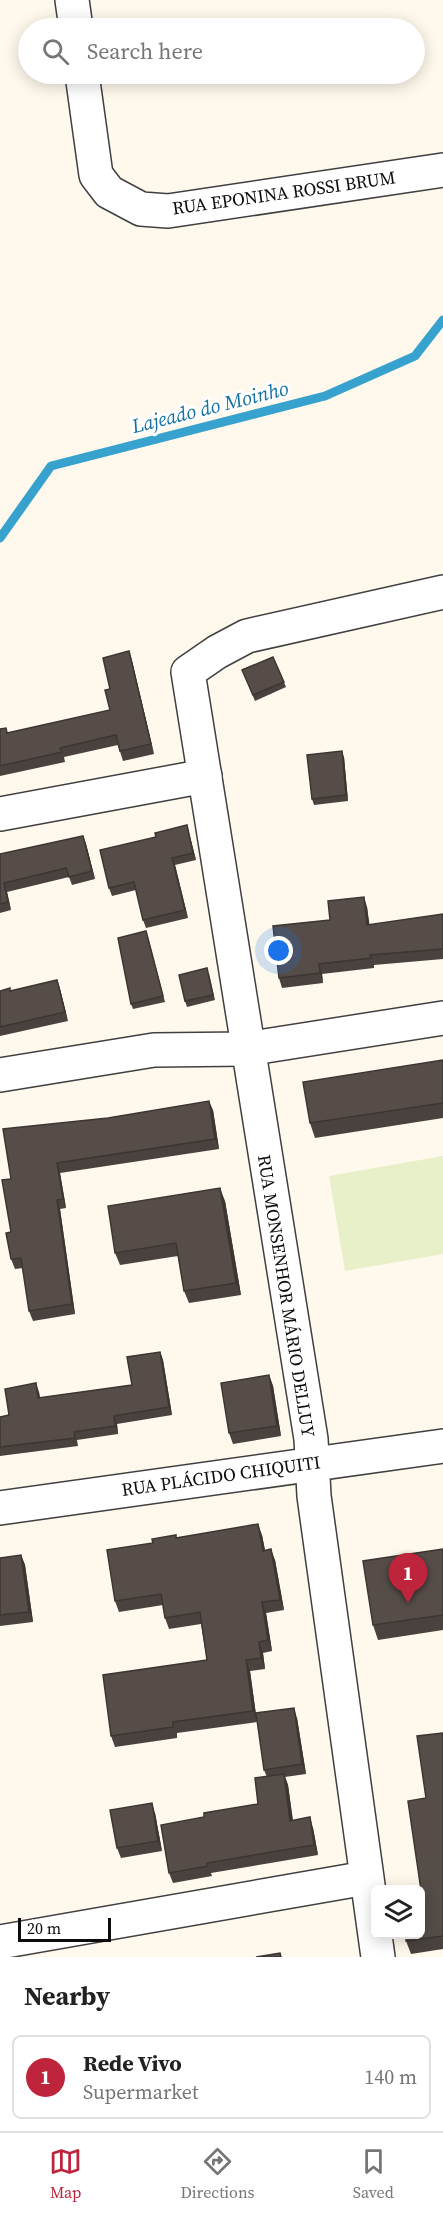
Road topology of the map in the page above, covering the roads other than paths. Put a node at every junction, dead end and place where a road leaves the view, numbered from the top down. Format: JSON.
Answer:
{"nodes":[{"id":1,"x":72,"y":0,"type":"edge"},
{"id":2,"x":75,"y":18,"type":"edge"},
{"id":3,"x":83,"y":84,"type":"edge"},
{"id":4,"x":443,"y":170,"type":"edge"},
{"id":5,"x":443,"y":592,"type":"edge"},
{"id":6,"x":205,"y":776,"type":"junction"},
{"id":7,"x":0,"y":814,"type":"edge"},
{"id":8,"x":443,"y":1018,"type":"edge"},
{"id":9,"x":246,"y":1049,"type":"junction"},
{"id":10,"x":0,"y":1075,"type":"edge"},
{"id":11,"x":443,"y":1446,"type":"edge"},
{"id":12,"x":310,"y":1464,"type":"junction"},
{"id":13,"x":0,"y":1508,"type":"edge"},
{"id":14,"x":366,"y":1878,"type":"junction"},
{"id":15,"x":0,"y":1942,"type":"edge"},
{"id":16,"x":378,"y":1957,"type":"edge"}],
"edges":[{"from":1,"to":2,"type":"street"},
{"from":3,"to":4,"type":"street","name":"RUA EPONINA ROSSI BRUM"},
{"from":5,"to":6,"type":"street","name":"RUA MONSENHOR MÁRIO DELLUY"},
{"from":6,"to":7,"type":"street"},
{"from":6,"to":9,"type":"street","name":"RUA MONSENHOR MÁRIO DELLUY"},
{"from":8,"to":9,"type":"street"},
{"from":9,"to":10,"type":"street"},
{"from":9,"to":12,"type":"street","name":"RUA MONSENHOR MÁRIO DELLUY"},
{"from":11,"to":12,"type":"street","name":"RUA PLÁCIDO CHIQUITI"},
{"from":12,"to":13,"type":"street","name":"RUA PLÁCIDO CHIQUITI"},
{"from":12,"to":14,"type":"street","name":"RUA MONSENHOR MÁRIO DELLUY"},
{"from":14,"to":15,"type":"street"},
{"from":14,"to":16,"type":"street","name":"RUA MONSENHOR MÁRIO DELLUY"}]}
